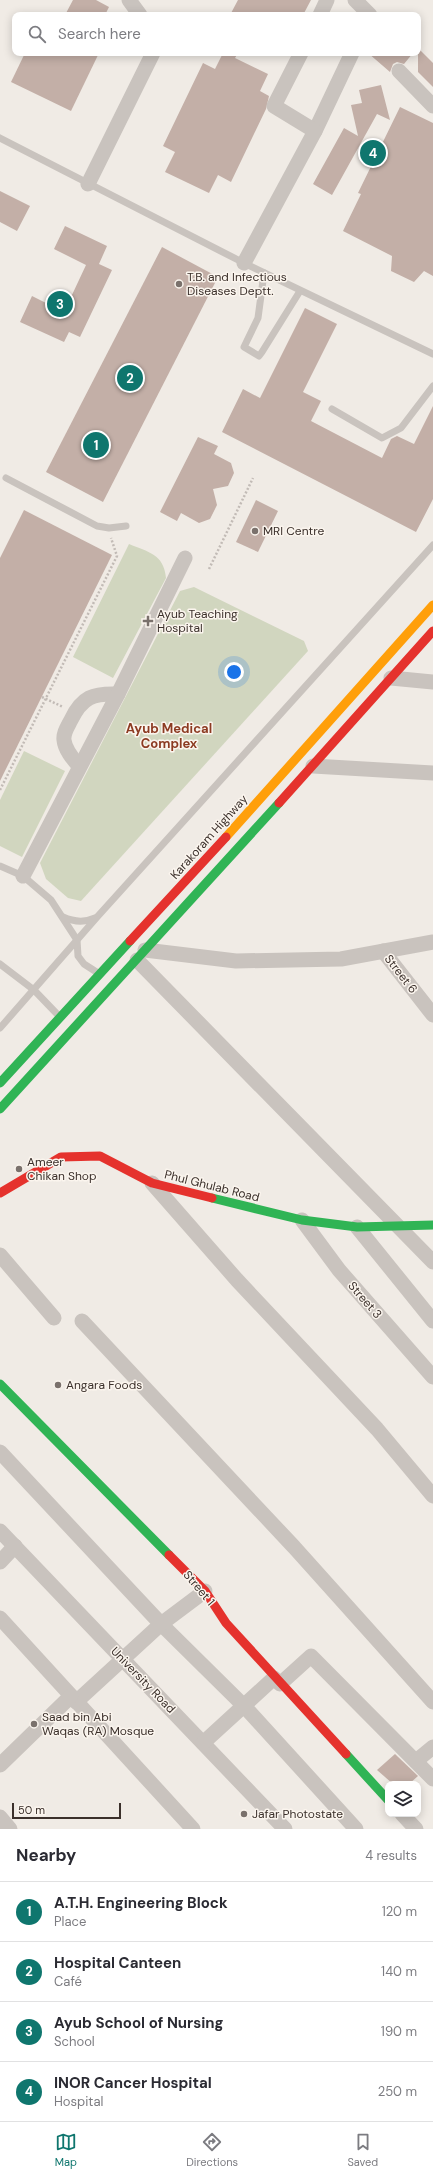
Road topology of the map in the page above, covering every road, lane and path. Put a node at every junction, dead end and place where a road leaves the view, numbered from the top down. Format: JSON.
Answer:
{"nodes":[{"id":1,"x":129,"y":0,"type":"edge"},
{"id":2,"x":327,"y":0,"type":"edge"},
{"id":3,"x":355,"y":0,"type":"edge"},
{"id":4,"x":138,"y":12,"type":"edge"},
{"id":5,"x":321,"y":12,"type":"edge"},
{"id":6,"x":367,"y":12,"type":"edge"},
{"id":7,"x":152,"y":56,"type":"edge"},
{"id":8,"x":299,"y":56,"type":"edge"},
{"id":9,"x":351,"y":56,"type":"edge"},
{"id":10,"x":399,"y":71,"type":"dead end"},
{"id":11,"x":432,"y":104,"type":"edge"},
{"id":12,"x":315,"y":131,"type":"junction"},
{"id":13,"x":0,"y":138,"type":"edge"},
{"id":14,"x":88,"y":184,"type":"junction"},
{"id":15,"x":244,"y":263,"type":"junction"},
{"id":16,"x":264,"y":273,"type":"junction"},
{"id":17,"x":300,"y":291,"type":"junction"},
{"id":18,"x":433,"y":354,"type":"edge"},
{"id":19,"x":433,"y":386,"type":"edge"},
{"id":20,"x":332,"y":408,"type":"dead end"},
{"id":21,"x":6,"y":478,"type":"dead end"},
{"id":22,"x":253,"y":478,"type":"dead end"},
{"id":23,"x":126,"y":526,"type":"dead end"},
{"id":24,"x":109,"y":528,"type":"junction"},
{"id":25,"x":433,"y":545,"type":"edge"},
{"id":26,"x":185,"y":558,"type":"dead end"},
{"id":27,"x":208,"y":569,"type":"dead end"},
{"id":28,"x":433,"y":605,"type":"edge"},
{"id":29,"x":433,"y":631,"type":"edge"},
{"id":30,"x":391,"y":678,"type":"junction"},
{"id":31,"x":433,"y":682,"type":"edge"},
{"id":32,"x":118,"y":694,"type":"junction"},
{"id":33,"x":44,"y":698,"type":"junction"},
{"id":34,"x":74,"y":712,"type":"junction"},
{"id":35,"x":80,"y":766,"type":"junction"},
{"id":36,"x":313,"y":766,"type":"junction"},
{"id":37,"x":433,"y":773,"type":"edge"},
{"id":38,"x":0,"y":790,"type":"edge"},
{"id":39,"x":0,"y":866,"type":"edge"},
{"id":40,"x":23,"y":876,"type":"junction"},
{"id":41,"x":98,"y":916,"type":"junction"},
{"id":42,"x":62,"y":917,"type":"junction"},
{"id":43,"x":77,"y":940,"type":"junction"},
{"id":44,"x":432,"y":944,"type":"edge"},
{"id":45,"x":383,"y":951,"type":"junction"},
{"id":46,"x":141,"y":955,"type":"junction"},
{"id":47,"x":0,"y":964,"type":"edge"},
{"id":48,"x":100,"y":974,"type":"junction"},
{"id":49,"x":34,"y":990,"type":"junction"},
{"id":50,"x":433,"y":1015,"type":"edge"},
{"id":51,"x":61,"y":1018,"type":"junction"},
{"id":52,"x":0,"y":1028,"type":"edge"},
{"id":53,"x":0,"y":1083,"type":"edge"},
{"id":54,"x":0,"y":1109,"type":"edge"},
{"id":55,"x":152,"y":1183,"type":"junction"},
{"id":56,"x":0,"y":1193,"type":"edge"},
{"id":57,"x":302,"y":1220,"type":"junction"},
{"id":58,"x":433,"y":1225,"type":"edge"},
{"id":59,"x":399,"y":1226,"type":"junction"},
{"id":60,"x":357,"y":1227,"type":"junction"},
{"id":61,"x":0,"y":1255,"type":"edge"},
{"id":62,"x":433,"y":1262,"type":"edge"},
{"id":63,"x":54,"y":1318,"type":"dead end"},
{"id":64,"x":433,"y":1321,"type":"edge"},
{"id":65,"x":82,"y":1322,"type":"dead end"},
{"id":66,"x":433,"y":1377,"type":"edge"},
{"id":67,"x":0,"y":1384,"type":"edge"},
{"id":68,"x":0,"y":1452,"type":"edge"},
{"id":69,"x":433,"y":1496,"type":"edge"},
{"id":70,"x":0,"y":1531,"type":"edge"},
{"id":71,"x":15,"y":1546,"type":"junction"},
{"id":72,"x":0,"y":1562,"type":"edge"},
{"id":73,"x":205,"y":1591,"type":"junction"},
{"id":74,"x":0,"y":1618,"type":"edge"},
{"id":75,"x":161,"y":1624,"type":"junction"},
{"id":76,"x":123,"y":1659,"type":"junction"},
{"id":77,"x":277,"y":1681,"type":"junction"},
{"id":78,"x":74,"y":1699,"type":"junction"},
{"id":79,"x":433,"y":1702,"type":"edge"},
{"id":80,"x":244,"y":1706,"type":"junction"},
{"id":81,"x":203,"y":1743,"type":"junction"},
{"id":82,"x":433,"y":1748,"type":"edge"},
{"id":83,"x":416,"y":1761,"type":"junction"},
{"id":84,"x":0,"y":1765,"type":"edge"},
{"id":85,"x":433,"y":1779,"type":"edge"},
{"id":86,"x":385,"y":1797,"type":"edge"},
{"id":87,"x":0,"y":1817,"type":"edge"},
{"id":88,"x":405,"y":1817,"type":"edge"},
{"id":89,"x":10,"y":1829,"type":"edge"},
{"id":90,"x":193,"y":1829,"type":"edge"},
{"id":91,"x":285,"y":1829,"type":"edge"},
{"id":92,"x":356,"y":1829,"type":"edge"},
{"id":93,"x":416,"y":1829,"type":"edge"}],
"edges":[{"from":1,"to":4,"type":"street"},
{"from":2,"to":5,"type":"street"},
{"from":3,"to":6,"type":"street"},
{"from":7,"to":14,"type":"street"},
{"from":8,"to":12,"type":"street"},
{"from":9,"to":12,"type":"street"},
{"from":10,"to":11,"type":"street"},
{"from":12,"to":15,"type":"street"},
{"from":13,"to":14,"type":"lane"},
{"from":14,"to":15,"type":"lane"},
{"from":15,"to":16,"type":"lane"},
{"from":16,"to":17,"type":"lane"},
{"from":16,"to":17,"type":"lane"},
{"from":17,"to":18,"type":"lane"},
{"from":19,"to":20,"type":"lane"},
{"from":21,"to":24,"type":"lane"},
{"from":22,"to":27,"type":"path"},
{"from":23,"to":24,"type":"lane"},
{"from":24,"to":33,"type":"path"},
{"from":25,"to":41,"type":"lane"},
{"from":26,"to":32,"type":"street"},
{"from":28,"to":48,"type":"main road","name":"Karakoram Highway"},
{"from":29,"to":30,"type":"main road"},
{"from":30,"to":31,"type":"street"},
{"from":30,"to":36,"type":"main road"},
{"from":32,"to":34,"type":"street"},
{"from":32,"to":35,"type":"street"},
{"from":33,"to":34,"type":"path"},
{"from":33,"to":38,"type":"path"},
{"from":34,"to":35,"type":"street"},
{"from":35,"to":40,"type":"street"},
{"from":36,"to":37,"type":"street"},
{"from":36,"to":46,"type":"main road"},
{"from":39,"to":40,"type":"lane"},
{"from":40,"to":42,"type":"lane"},
{"from":41,"to":42,"type":"lane"},
{"from":41,"to":43,"type":"lane"},
{"from":42,"to":43,"type":"lane"},
{"from":43,"to":48,"type":"lane"},
{"from":43,"to":49,"type":"lane"},
{"from":44,"to":45,"type":"street"},
{"from":45,"to":46,"type":"street"},
{"from":45,"to":50,"type":"street","name":"Street 6"},
{"from":46,"to":54,"type":"main road"},
{"from":46,"to":59,"type":"street"},
{"from":47,"to":49,"type":"lane"},
{"from":48,"to":51,"type":"main road","name":"Karakoram Highway"},
{"from":49,"to":51,"type":"lane"},
{"from":49,"to":52,"type":"lane"},
{"from":51,"to":53,"type":"main road","name":"Karakoram Highway"},
{"from":55,"to":56,"type":"main road","name":"Phul Ghulab Road"},
{"from":55,"to":57,"type":"main road","name":"Phul Ghulab Road"},
{"from":55,"to":69,"type":"street"},
{"from":57,"to":60,"type":"main road","name":"Phul Ghulab Road"},
{"from":57,"to":66,"type":"street","name":"Street 3"},
{"from":58,"to":59,"type":"main road","name":"Phul Ghulab Road"},
{"from":59,"to":60,"type":"main road","name":"Phul Ghulab Road"},
{"from":59,"to":62,"type":"street"},
{"from":60,"to":64,"type":"street"},
{"from":61,"to":63,"type":"street"},
{"from":65,"to":79,"type":"street"},
{"from":67,"to":73,"type":"main road","name":"Street 1"},
{"from":68,"to":75,"type":"street"},
{"from":70,"to":71,"type":"street","name":"University Road"},
{"from":71,"to":72,"type":"street"},
{"from":71,"to":76,"type":"street","name":"University Road"},
{"from":73,"to":75,"type":"street"},
{"from":73,"to":77,"type":"main road","name":"Street 1"},
{"from":74,"to":78,"type":"street"},
{"from":75,"to":76,"type":"street"},
{"from":75,"to":80,"type":"street"},
{"from":76,"to":78,"type":"street"},
{"from":76,"to":81,"type":"street","name":"University Road"},
{"from":77,"to":80,"type":"street"},
{"from":77,"to":83,"type":"street"},
{"from":77,"to":86,"type":"main road","name":"Street 1"},
{"from":78,"to":84,"type":"street"},
{"from":78,"to":90,"type":"street"},
{"from":80,"to":81,"type":"street"},
{"from":80,"to":92,"type":"street"},
{"from":81,"to":91,"type":"street","name":"University Road"},
{"from":82,"to":83,"type":"street"},
{"from":83,"to":85,"type":"street"},
{"from":87,"to":89,"type":"street"},
{"from":88,"to":93,"type":"street"}]}
